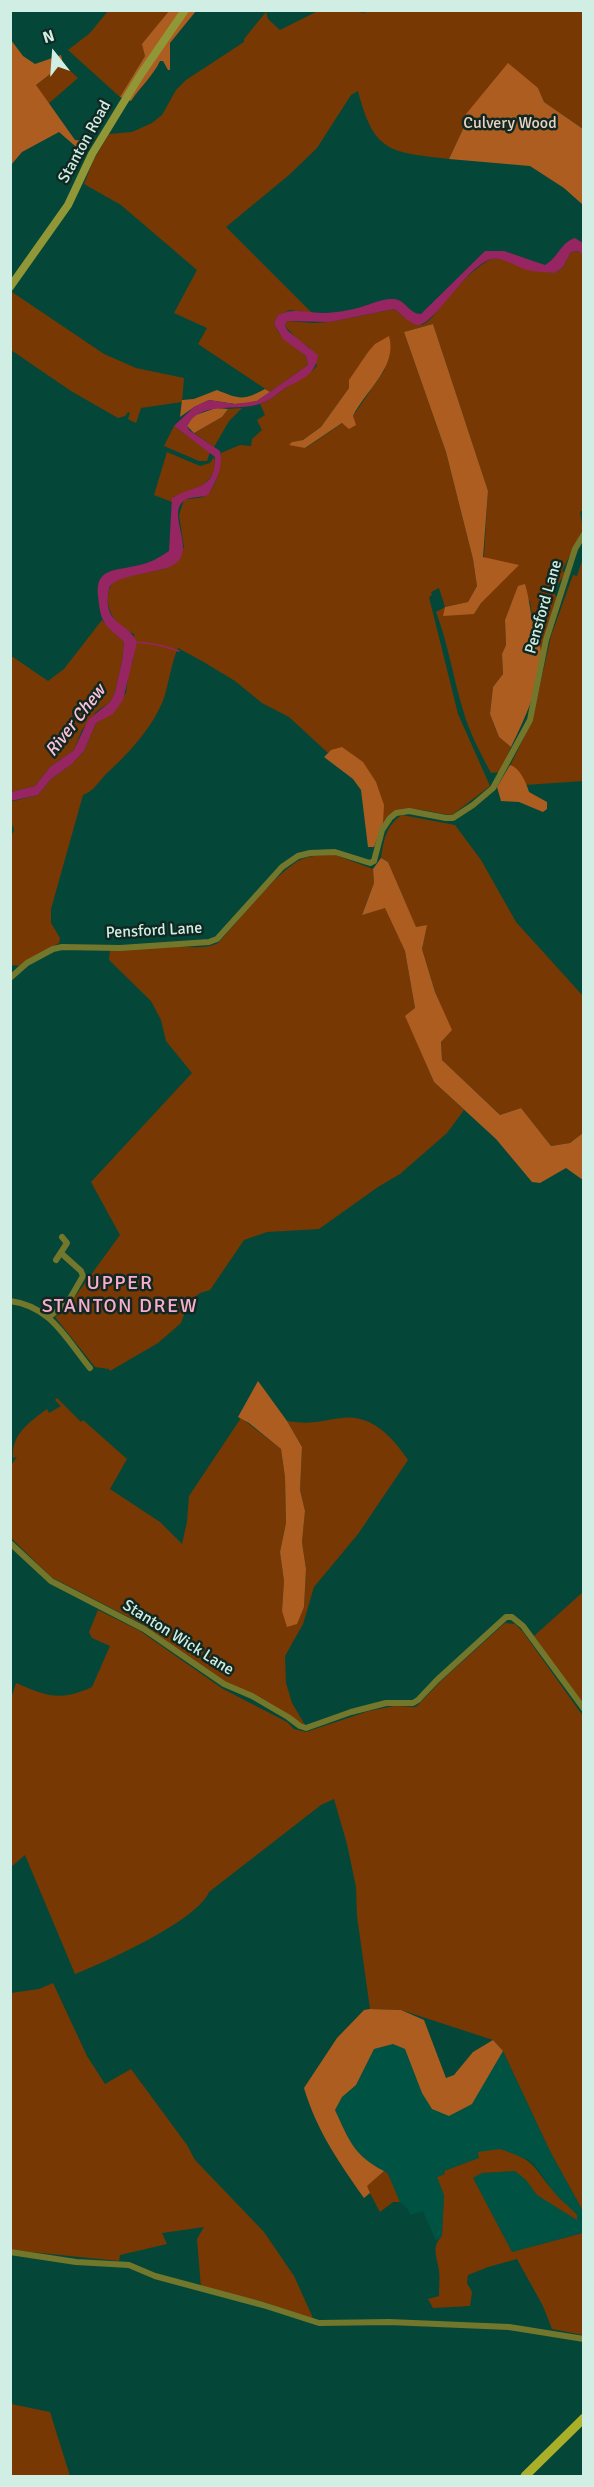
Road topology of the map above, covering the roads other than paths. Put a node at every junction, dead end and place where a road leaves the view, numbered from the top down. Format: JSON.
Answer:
{"nodes":[{"id":1,"x":185,"y":10,"type":"edge"},
{"id":2,"x":10,"y":287,"type":"edge"},
{"id":3,"x":584,"y":534,"type":"edge"},
{"id":4,"x":10,"y":978,"type":"edge"},
{"id":5,"x":62,"y":1237,"type":"dead end"},
{"id":6,"x":62,"y":1253,"type":"junction"},
{"id":7,"x":56,"y":1260,"type":"dead end"},
{"id":8,"x":10,"y":1301,"type":"edge"},
{"id":9,"x":49,"y":1317,"type":"junction"},
{"id":10,"x":90,"y":1368,"type":"dead end"},
{"id":11,"x":10,"y":1543,"type":"edge"},
{"id":12,"x":584,"y":1710,"type":"edge"},
{"id":13,"x":10,"y":2252,"type":"edge"},
{"id":14,"x":584,"y":2339,"type":"edge"},
{"id":15,"x":584,"y":2418,"type":"edge"},
{"id":16,"x":525,"y":2476,"type":"edge"}],
"edges":[{"from":1,"to":2,"type":"main road","name":"Stanton Road"},
{"from":3,"to":4,"type":"street","name":"Pensford Lane"},
{"from":5,"to":6,"type":"street"},
{"from":6,"to":7,"type":"street"},
{"from":6,"to":9,"type":"street"},
{"from":8,"to":9,"type":"street"},
{"from":9,"to":10,"type":"street"},
{"from":11,"to":12,"type":"street","name":"Stanton Wick Lane"},
{"from":13,"to":14,"type":"street"},
{"from":15,"to":16,"type":"main road"}]}
